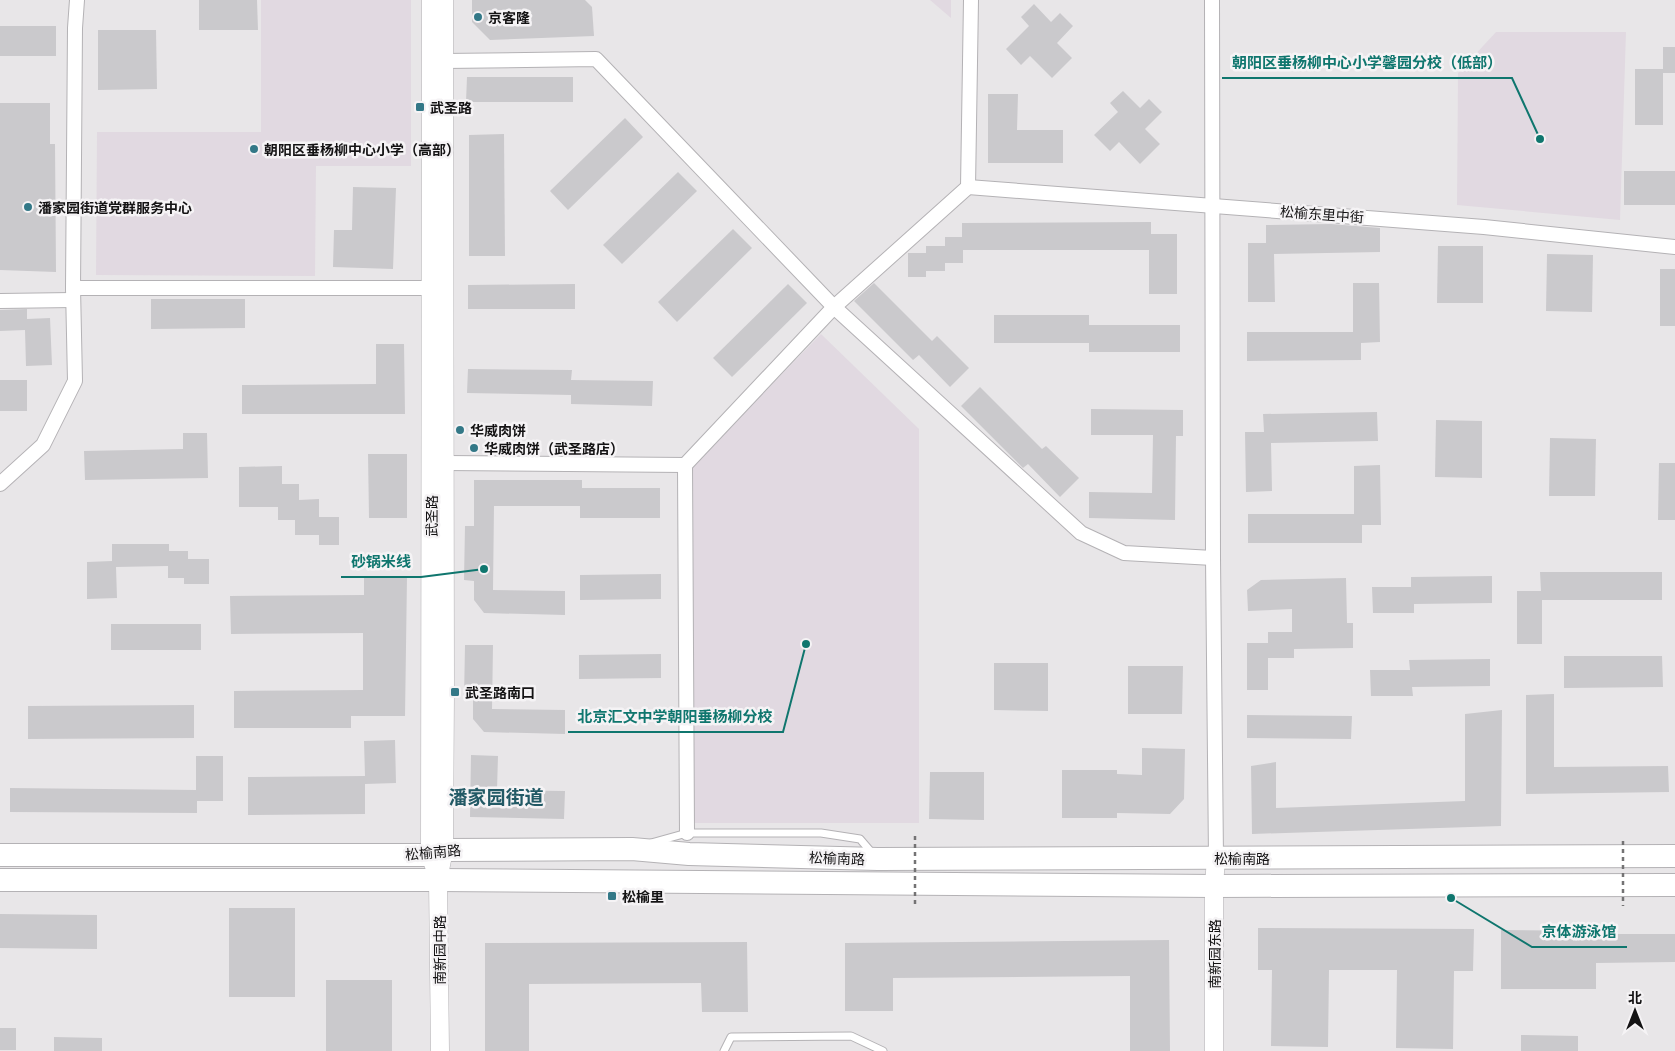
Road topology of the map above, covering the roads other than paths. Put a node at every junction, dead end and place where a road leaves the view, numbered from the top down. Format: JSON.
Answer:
{"nodes":[{"id":1,"x":77,"y":0,"type":"edge"},
{"id":2,"x":431,"y":0,"type":"edge"},
{"id":3,"x":444,"y":0,"type":"edge"},
{"id":4,"x":971,"y":0,"type":"edge"},
{"id":5,"x":1212,"y":0,"type":"edge"},
{"id":6,"x":444,"y":61,"type":"junction"},
{"id":7,"x":968,"y":187,"type":"junction"},
{"id":8,"x":1211,"y":206,"type":"junction"},
{"id":9,"x":1675,"y":247,"type":"edge"},
{"id":10,"x":431,"y":288,"type":"junction"},
{"id":11,"x":73,"y":294,"type":"junction"},
{"id":12,"x":0,"y":300,"type":"edge"},
{"id":13,"x":834,"y":307,"type":"junction"},
{"id":14,"x":445,"y":463,"type":"junction"},
{"id":15,"x":684,"y":465,"type":"junction"},
{"id":16,"x":0,"y":484,"type":"edge"},
{"id":17,"x":1213,"y":558,"type":"junction"},
{"id":18,"x":687,"y":832,"type":"junction"},
{"id":19,"x":632,"y":849,"type":"junction"},
{"id":20,"x":437,"y":852,"type":"junction"},
{"id":21,"x":0,"y":856,"type":"edge"},
{"id":22,"x":1675,"y":856,"type":"edge"},
{"id":23,"x":1216,"y":858,"type":"junction"},
{"id":24,"x":878,"y":859,"type":"junction"},
{"id":25,"x":0,"y":880,"type":"edge"},
{"id":26,"x":438,"y":880,"type":"junction"},
{"id":27,"x":1675,"y":885,"type":"edge"},
{"id":28,"x":1214,"y":886,"type":"junction"},
{"id":29,"x":440,"y":1051,"type":"edge"},
{"id":30,"x":724,"y":1051,"type":"edge"},
{"id":31,"x":883,"y":1051,"type":"edge"},
{"id":32,"x":1214,"y":1051,"type":"edge"}],
"edges":[{"from":1,"to":11,"type":"street"},
{"from":2,"to":10,"type":"street","name":"武圣路"},
{"from":3,"to":6,"type":"street","name":"武圣路"},
{"from":4,"to":7,"type":"street"},
{"from":5,"to":8,"type":"street"},
{"from":6,"to":13,"type":"street"},
{"from":6,"to":14,"type":"street","name":"武圣路"},
{"from":7,"to":8,"type":"street","name":"松榆东里中街"},
{"from":7,"to":13,"type":"street"},
{"from":8,"to":9,"type":"street","name":"松榆东里中街"},
{"from":8,"to":17,"type":"street"},
{"from":10,"to":11,"type":"street"},
{"from":10,"to":20,"type":"street","name":"武圣路"},
{"from":11,"to":12,"type":"street"},
{"from":11,"to":16,"type":"street"},
{"from":13,"to":15,"type":"street"},
{"from":13,"to":17,"type":"street"},
{"from":14,"to":15,"type":"street"},
{"from":14,"to":20,"type":"street","name":"武圣路"},
{"from":15,"to":18,"type":"street"},
{"from":17,"to":23,"type":"street"},
{"from":18,"to":19,"type":"lane"},
{"from":18,"to":24,"type":"lane"},
{"from":19,"to":20,"type":"main road","name":"松榆南路"},
{"from":19,"to":24,"type":"main road","name":"松榆南路"},
{"from":20,"to":21,"type":"main road","name":"松榆南路"},
{"from":20,"to":26,"type":"street","name":"南新园中路"},
{"from":22,"to":23,"type":"main road","name":"松榆南路"},
{"from":23,"to":24,"type":"main road","name":"松榆南路"},
{"from":23,"to":28,"type":"street","name":"南新园东路"},
{"from":25,"to":26,"type":"main road","name":"松榆南路"},
{"from":26,"to":28,"type":"main road","name":"松榆南路"},
{"from":26,"to":29,"type":"street","name":"南新园中路"},
{"from":27,"to":28,"type":"main road","name":"松榆南路"},
{"from":28,"to":32,"type":"street","name":"南新园东路"},
{"from":30,"to":31,"type":"lane"}]}
